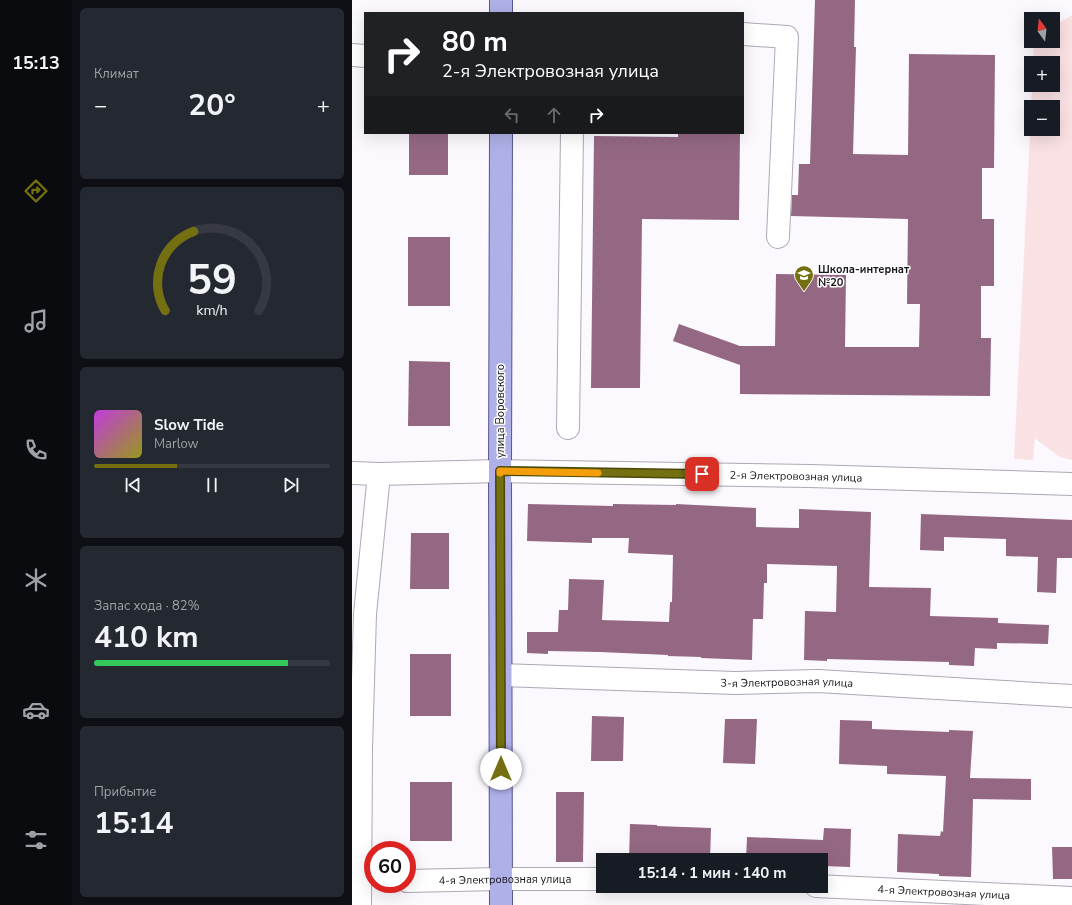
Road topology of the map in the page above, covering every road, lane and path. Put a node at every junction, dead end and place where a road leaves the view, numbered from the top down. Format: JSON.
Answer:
{"nodes":[{"id":1,"x":501,"y":0,"type":"edge"},
{"id":2,"x":501,"y":12,"type":"edge"},
{"id":3,"x":744,"y":34,"type":"edge"},
{"id":4,"x":352,"y":55,"type":"edge"},
{"id":5,"x":364,"y":56,"type":"edge"},
{"id":6,"x":501,"y":134,"type":"edge"},
{"id":7,"x":572,"y":134,"type":"edge"},
{"id":8,"x":778,"y":237,"type":"dead end"},
{"id":9,"x":568,"y":428,"type":"dead end"},
{"id":10,"x":500,"y":471,"type":"junction"},
{"id":11,"x":352,"y":473,"type":"edge"},
{"id":12,"x":379,"y":474,"type":"junction"},
{"id":13,"x":1072,"y":484,"type":"edge"},
{"id":14,"x":501,"y":675,"type":"junction"},
{"id":15,"x":1072,"y":696,"type":"edge"},
{"id":16,"x":501,"y":879,"type":"junction"},
{"id":17,"x":596,"y":879,"type":"edge"},
{"id":18,"x":416,"y":881,"type":"edge"},
{"id":19,"x":362,"y":882,"type":"edge"},
{"id":20,"x":828,"y":887,"type":"edge"},
{"id":21,"x":1072,"y":898,"type":"edge"},
{"id":22,"x":360,"y":905,"type":"edge"},
{"id":23,"x":501,"y":905,"type":"edge"}],
"edges":[{"from":1,"to":2,"type":"main road"},
{"from":3,"to":8,"type":"street"},
{"from":4,"to":5,"type":"street"},
{"from":6,"to":10,"type":"main road","name":"улица Воровского"},
{"from":7,"to":9,"type":"street"},
{"from":10,"to":12,"type":"street","name":"2-я Электровозная улица"},
{"from":10,"to":13,"type":"street","name":"2-я Электровозная улица"},
{"from":10,"to":14,"type":"main road","name":"улица Воровского"},
{"from":11,"to":12,"type":"street","name":"2-я Электровозная улица"},
{"from":12,"to":19,"type":"street"},
{"from":14,"to":15,"type":"street","name":"3-я Электровозная улица"},
{"from":14,"to":16,"type":"main road","name":"улица Воровского"},
{"from":16,"to":17,"type":"street","name":"4-я Электровозная улица"},
{"from":16,"to":18,"type":"street","name":"4-я Электровозная улица"},
{"from":16,"to":23,"type":"main road","name":"улица Воровского"},
{"from":19,"to":22,"type":"street"},
{"from":20,"to":21,"type":"street","name":"4-я Электровозная улица"}]}
